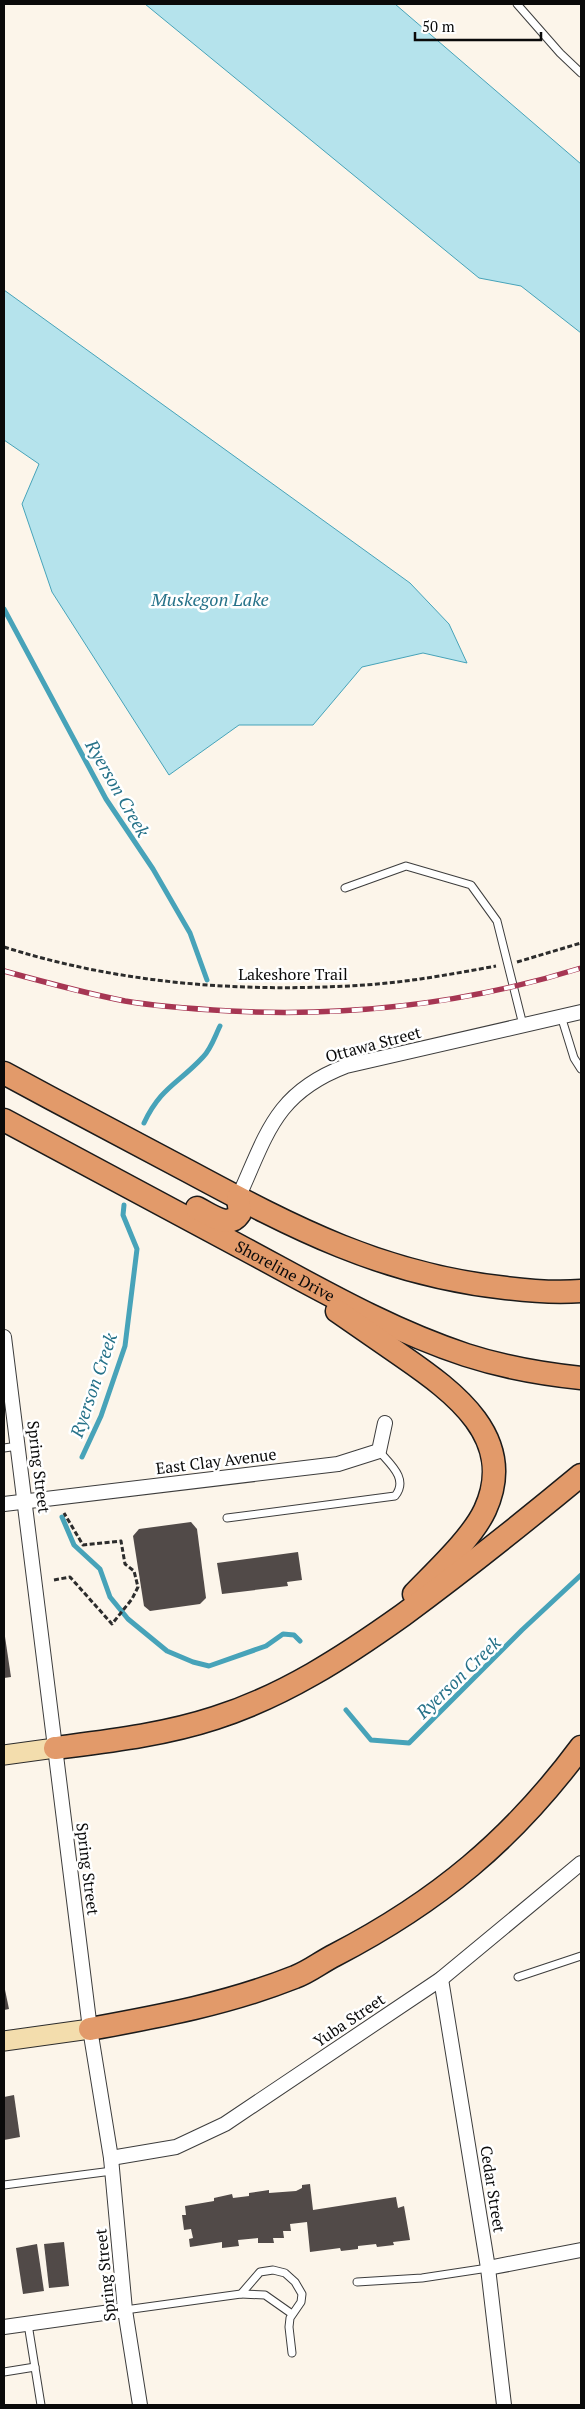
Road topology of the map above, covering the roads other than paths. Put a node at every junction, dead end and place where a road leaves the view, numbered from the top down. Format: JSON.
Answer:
{"nodes":[{"id":1,"x":517,"y":4,"type":"edge"},
{"id":2,"x":581,"y":73,"type":"edge"},
{"id":3,"x":345,"y":888,"type":"dead end"},
{"id":4,"x":581,"y":1012,"type":"edge"},
{"id":5,"x":561,"y":1016,"type":"junction"},
{"id":6,"x":523,"y":1025,"type":"junction"},
{"id":7,"x":581,"y":1069,"type":"edge"},
{"id":8,"x":4,"y":1073,"type":"edge"},
{"id":9,"x":4,"y":1113,"type":"edge"},
{"id":10,"x":4,"y":1120,"type":"edge"},
{"id":11,"x":238,"y":1198,"type":"junction"},
{"id":12,"x":280,"y":1268,"type":"junction"},
{"id":13,"x":581,"y":1291,"type":"edge"},
{"id":14,"x":4,"y":1337,"type":"edge"},
{"id":15,"x":581,"y":1378,"type":"edge"},
{"id":16,"x":385,"y":1423,"type":"dead end"},
{"id":17,"x":18,"y":1446,"type":"junction"},
{"id":18,"x":4,"y":1448,"type":"edge"},
{"id":19,"x":379,"y":1451,"type":"junction"},
{"id":20,"x":581,"y":1475,"type":"edge"},
{"id":21,"x":26,"y":1501,"type":"junction"},
{"id":22,"x":4,"y":1504,"type":"edge"},
{"id":23,"x":227,"y":1518,"type":"dead end"},
{"id":24,"x":386,"y":1626,"type":"junction"},
{"id":25,"x":581,"y":1747,"type":"edge"},
{"id":26,"x":55,"y":1748,"type":"junction"},
{"id":27,"x":4,"y":1755,"type":"edge"},
{"id":28,"x":581,"y":1864,"type":"edge"},
{"id":29,"x":581,"y":1956,"type":"edge"},
{"id":30,"x":518,"y":1977,"type":"dead end"},
{"id":31,"x":441,"y":1979,"type":"junction"},
{"id":32,"x":90,"y":2029,"type":"junction"},
{"id":33,"x":4,"y":2041,"type":"edge"},
{"id":34,"x":112,"y":2164,"type":"junction"},
{"id":35,"x":4,"y":2185,"type":"edge"},
{"id":36,"x":581,"y":2250,"type":"edge"},
{"id":37,"x":488,"y":2268,"type":"junction"},
{"id":38,"x":358,"y":2282,"type":"dead end"},
{"id":39,"x":241,"y":2294,"type":"junction"},
{"id":40,"x":125,"y":2310,"type":"junction"},
{"id":41,"x":292,"y":2314,"type":"junction"},
{"id":42,"x":28,"y":2324,"type":"junction"},
{"id":43,"x":4,"y":2327,"type":"edge"},
{"id":44,"x":292,"y":2353,"type":"dead end"},
{"id":45,"x":35,"y":2368,"type":"junction"},
{"id":46,"x":4,"y":2372,"type":"edge"},
{"id":47,"x":41,"y":2405,"type":"edge"},
{"id":48,"x":140,"y":2405,"type":"edge"},
{"id":49,"x":504,"y":2405,"type":"edge"}],
"edges":[{"from":1,"to":2,"type":"lane"},
{"from":3,"to":6,"type":"lane"},
{"from":4,"to":5,"type":"street","name":"Ottawa Street"},
{"from":5,"to":6,"type":"street","name":"Ottawa Street"},
{"from":5,"to":7,"type":"lane"},
{"from":6,"to":11,"type":"street","name":"Ottawa Street"},
{"from":8,"to":11,"type":"highway"},
{"from":9,"to":11,"type":"highway"},
{"from":10,"to":12,"type":"highway","name":"Shoreline Drive"},
{"from":11,"to":13,"type":"highway"},
{"from":12,"to":15,"type":"highway","name":"Shoreline Drive"},
{"from":12,"to":24,"type":"highway"},
{"from":14,"to":17,"type":"street","name":"Spring Street"},
{"from":16,"to":19,"type":"street"},
{"from":17,"to":18,"type":"lane"},
{"from":17,"to":21,"type":"street","name":"Spring Street"},
{"from":19,"to":21,"type":"street","name":"East Clay Avenue"},
{"from":19,"to":23,"type":"lane"},
{"from":20,"to":24,"type":"highway"},
{"from":21,"to":22,"type":"street","name":"East Clay Avenue"},
{"from":21,"to":26,"type":"street","name":"Spring Street"},
{"from":24,"to":26,"type":"highway"},
{"from":25,"to":32,"type":"highway"},
{"from":26,"to":27,"type":"main road"},
{"from":26,"to":32,"type":"street","name":"Spring Street"},
{"from":28,"to":31,"type":"street","name":"Yuba Street"},
{"from":29,"to":30,"type":"lane"},
{"from":31,"to":34,"type":"street","name":"Yuba Street"},
{"from":31,"to":37,"type":"street","name":"Cedar Street"},
{"from":32,"to":33,"type":"main road"},
{"from":32,"to":34,"type":"street","name":"Spring Street"},
{"from":34,"to":35,"type":"lane"},
{"from":34,"to":40,"type":"street","name":"Spring Street"},
{"from":36,"to":37,"type":"street"},
{"from":37,"to":38,"type":"lane"},
{"from":37,"to":49,"type":"street","name":"Cedar Street"},
{"from":39,"to":40,"type":"lane"},
{"from":39,"to":41,"type":"lane"},
{"from":39,"to":41,"type":"lane"},
{"from":40,"to":42,"type":"street"},
{"from":40,"to":48,"type":"street","name":"Spring Street"},
{"from":41,"to":44,"type":"lane"},
{"from":42,"to":43,"type":"street"},
{"from":42,"to":45,"type":"lane"},
{"from":45,"to":46,"type":"lane"},
{"from":45,"to":47,"type":"lane"}]}
